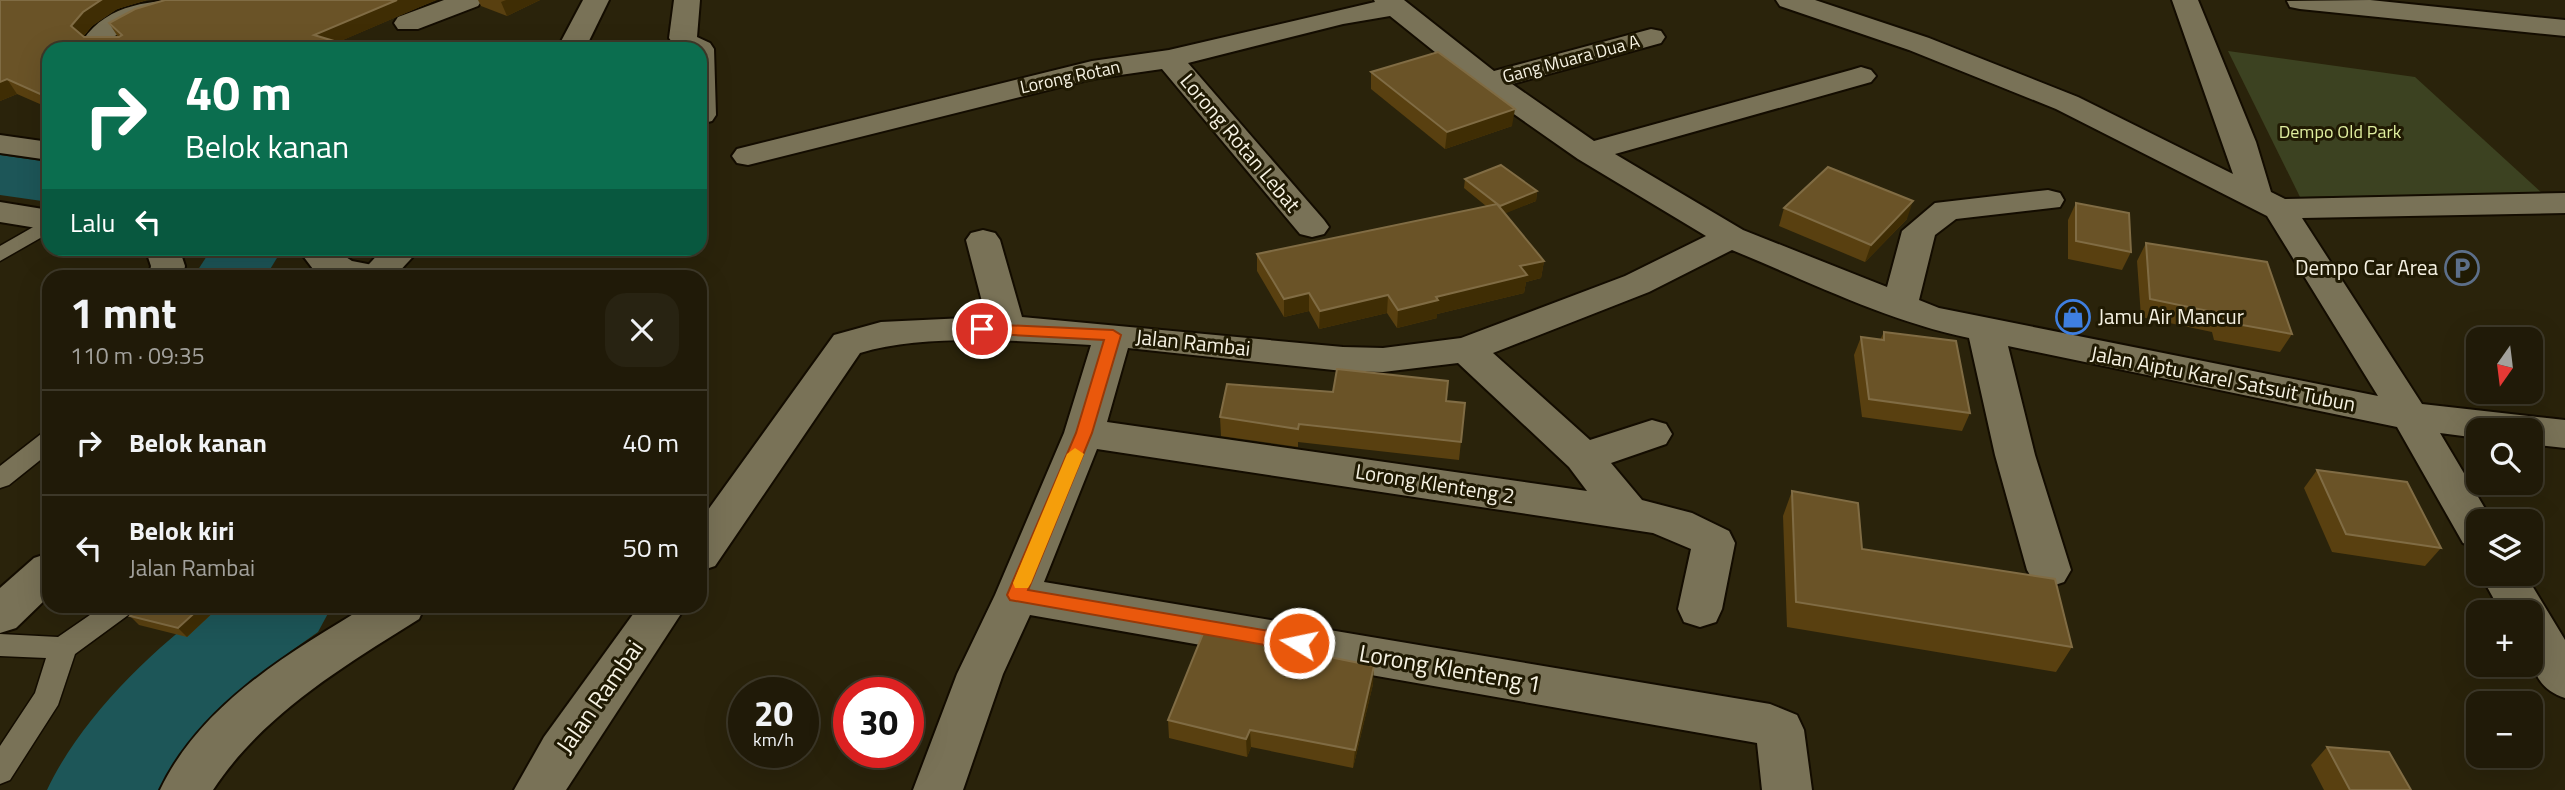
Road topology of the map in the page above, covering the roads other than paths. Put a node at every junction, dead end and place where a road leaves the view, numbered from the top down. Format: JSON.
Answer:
{"nodes":[{"id":1,"x":180,"y":0,"type":"edge"},
{"id":2,"x":469,"y":0,"type":"edge"},
{"id":3,"x":596,"y":0,"type":"edge"},
{"id":4,"x":687,"y":0,"type":"edge"},
{"id":5,"x":1789,"y":0,"type":"edge"},
{"id":6,"x":2185,"y":0,"type":"edge"},
{"id":7,"x":2300,"y":1,"type":"edge"},
{"id":8,"x":1390,"y":4,"type":"edge"},
{"id":9,"x":408,"y":23,"type":"dead end"},
{"id":10,"x":2565,"y":28,"type":"edge"},
{"id":11,"x":1651,"y":37,"type":"dead end"},
{"id":12,"x":101,"y":42,"type":"edge"},
{"id":13,"x":575,"y":42,"type":"edge"},
{"id":14,"x":685,"y":42,"type":"edge"},
{"id":15,"x":1169,"y":59,"type":"junction"},
{"id":16,"x":1861,"y":76,"type":"dead end"},
{"id":17,"x":1490,"y":81,"type":"junction"},
{"id":18,"x":0,"y":144,"type":"edge"},
{"id":19,"x":42,"y":150,"type":"edge"},
{"id":20,"x":1589,"y":152,"type":"junction"},
{"id":21,"x":748,"y":156,"type":"dead end"},
{"id":22,"x":2048,"y":200,"type":"dead end"},
{"id":23,"x":2565,"y":203,"type":"edge"},
{"id":24,"x":2268,"y":204,"type":"junction"},
{"id":25,"x":0,"y":212,"type":"edge"},
{"id":26,"x":42,"y":221,"type":"edge"},
{"id":27,"x":42,"y":227,"type":"edge"},
{"id":28,"x":1312,"y":227,"type":"dead end"},
{"id":29,"x":1731,"y":237,"type":"junction"},
{"id":30,"x":983,"y":240,"type":"dead end"},
{"id":31,"x":0,"y":255,"type":"edge"},
{"id":32,"x":318,"y":256,"type":"edge"},
{"id":33,"x":396,"y":256,"type":"edge"},
{"id":34,"x":337,"y":270,"type":"edge"},
{"id":35,"x":381,"y":270,"type":"edge"},
{"id":36,"x":1899,"y":307,"type":"junction"},
{"id":37,"x":1007,"y":328,"type":"junction"},
{"id":38,"x":1986,"y":331,"type":"junction"},
{"id":39,"x":1113,"y":335,"type":"junction"},
{"id":40,"x":1466,"y":350,"type":"junction"},
{"id":41,"x":2410,"y":416,"type":"junction"},
{"id":42,"x":1084,"y":433,"type":"junction"},
{"id":43,"x":1651,"y":434,"type":"dead end"},
{"id":44,"x":2565,"y":434,"type":"edge"},
{"id":45,"x":42,"y":446,"type":"edge"},
{"id":46,"x":1583,"y":457,"type":"junction"},
{"id":47,"x":0,"y":480,"type":"edge"},
{"id":48,"x":2466,"y":512,"type":"edge"},
{"id":49,"x":1630,"y":514,"type":"junction"},
{"id":50,"x":707,"y":544,"type":"edge"},
{"id":51,"x":2049,"y":570,"type":"dead end"},
{"id":52,"x":42,"y":576,"type":"edge"},
{"id":53,"x":1017,"y":595,"type":"junction"},
{"id":54,"x":1700,"y":609,"type":"dead end"},
{"id":55,"x":112,"y":613,"type":"edge"},
{"id":56,"x":392,"y":613,"type":"edge"},
{"id":57,"x":659,"y":613,"type":"edge"},
{"id":58,"x":0,"y":615,"type":"edge"},
{"id":59,"x":2543,"y":644,"type":"edge"},
{"id":60,"x":0,"y":645,"type":"edge"},
{"id":61,"x":63,"y":648,"type":"junction"},
{"id":62,"x":2565,"y":679,"type":"edge"},
{"id":63,"x":0,"y":771,"type":"edge"},
{"id":64,"x":185,"y":790,"type":"edge"},
{"id":65,"x":540,"y":790,"type":"edge"},
{"id":66,"x":938,"y":790,"type":"edge"},
{"id":67,"x":1787,"y":790,"type":"edge"}],
"edges":[{"from":1,"to":12,"type":"street"},
{"from":2,"to":9,"type":"street"},
{"from":3,"to":13,"type":"street"},
{"from":4,"to":14,"type":"street"},
{"from":5,"to":24,"type":"street"},
{"from":6,"to":24,"type":"street"},
{"from":7,"to":10,"type":"street"},
{"from":8,"to":15,"type":"street","name":"Lorong Rotan"},
{"from":8,"to":17,"type":"street","name":"Jalan Aiptu Karel Satsuit Tubun"},
{"from":11,"to":17,"type":"street","name":"Gang Muara Dua A"},
{"from":15,"to":21,"type":"street","name":"Lorong Rotan"},
{"from":15,"to":28,"type":"street","name":"Lorong Rotan Lebat"},
{"from":16,"to":20,"type":"street"},
{"from":17,"to":20,"type":"street","name":"Jalan Aiptu Karel Satsuit Tubun"},
{"from":18,"to":19,"type":"street"},
{"from":20,"to":29,"type":"street","name":"Jalan Aiptu Karel Satsuit Tubun"},
{"from":22,"to":36,"type":"street"},
{"from":23,"to":24,"type":"street"},
{"from":24,"to":41,"type":"street"},
{"from":25,"to":26,"type":"street"},
{"from":27,"to":31,"type":"lane"},
{"from":29,"to":36,"type":"street","name":"Jalan Aiptu Karel Satsuit Tubun"},
{"from":29,"to":40,"type":"street","name":"Jalan Rambai"},
{"from":30,"to":37,"type":"street"},
{"from":32,"to":34,"type":"street"},
{"from":33,"to":35,"type":"street"},
{"from":36,"to":38,"type":"street","name":"Jalan Aiptu Karel Satsuit Tubun"},
{"from":37,"to":39,"type":"street","name":"Jalan Rambai"},
{"from":37,"to":50,"type":"street","name":"Jalan Rambai"},
{"from":38,"to":41,"type":"street","name":"Jalan Aiptu Karel Satsuit Tubun"},
{"from":38,"to":51,"type":"street"},
{"from":39,"to":40,"type":"street","name":"Jalan Rambai"},
{"from":39,"to":42,"type":"street"},
{"from":40,"to":46,"type":"street"},
{"from":41,"to":44,"type":"street","name":"Jalan Aiptu Karel Satsuit Tubun"},
{"from":41,"to":48,"type":"street"},
{"from":42,"to":49,"type":"street","name":"Lorong Klenteng 2"},
{"from":42,"to":53,"type":"street"},
{"from":43,"to":46,"type":"street"},
{"from":45,"to":47,"type":"lane"},
{"from":46,"to":49,"type":"street"},
{"from":49,"to":54,"type":"street","name":"Lorong Klenteng 2"},
{"from":52,"to":58,"type":"street"},
{"from":53,"to":66,"type":"street"},
{"from":53,"to":67,"type":"street","name":"Lorong Klenteng 1"},
{"from":55,"to":61,"type":"lane"},
{"from":56,"to":64,"type":"street"},
{"from":57,"to":65,"type":"street","name":"Jalan Rambai"},
{"from":59,"to":62,"type":"street"},
{"from":60,"to":61,"type":"lane"},
{"from":61,"to":63,"type":"lane"}]}
